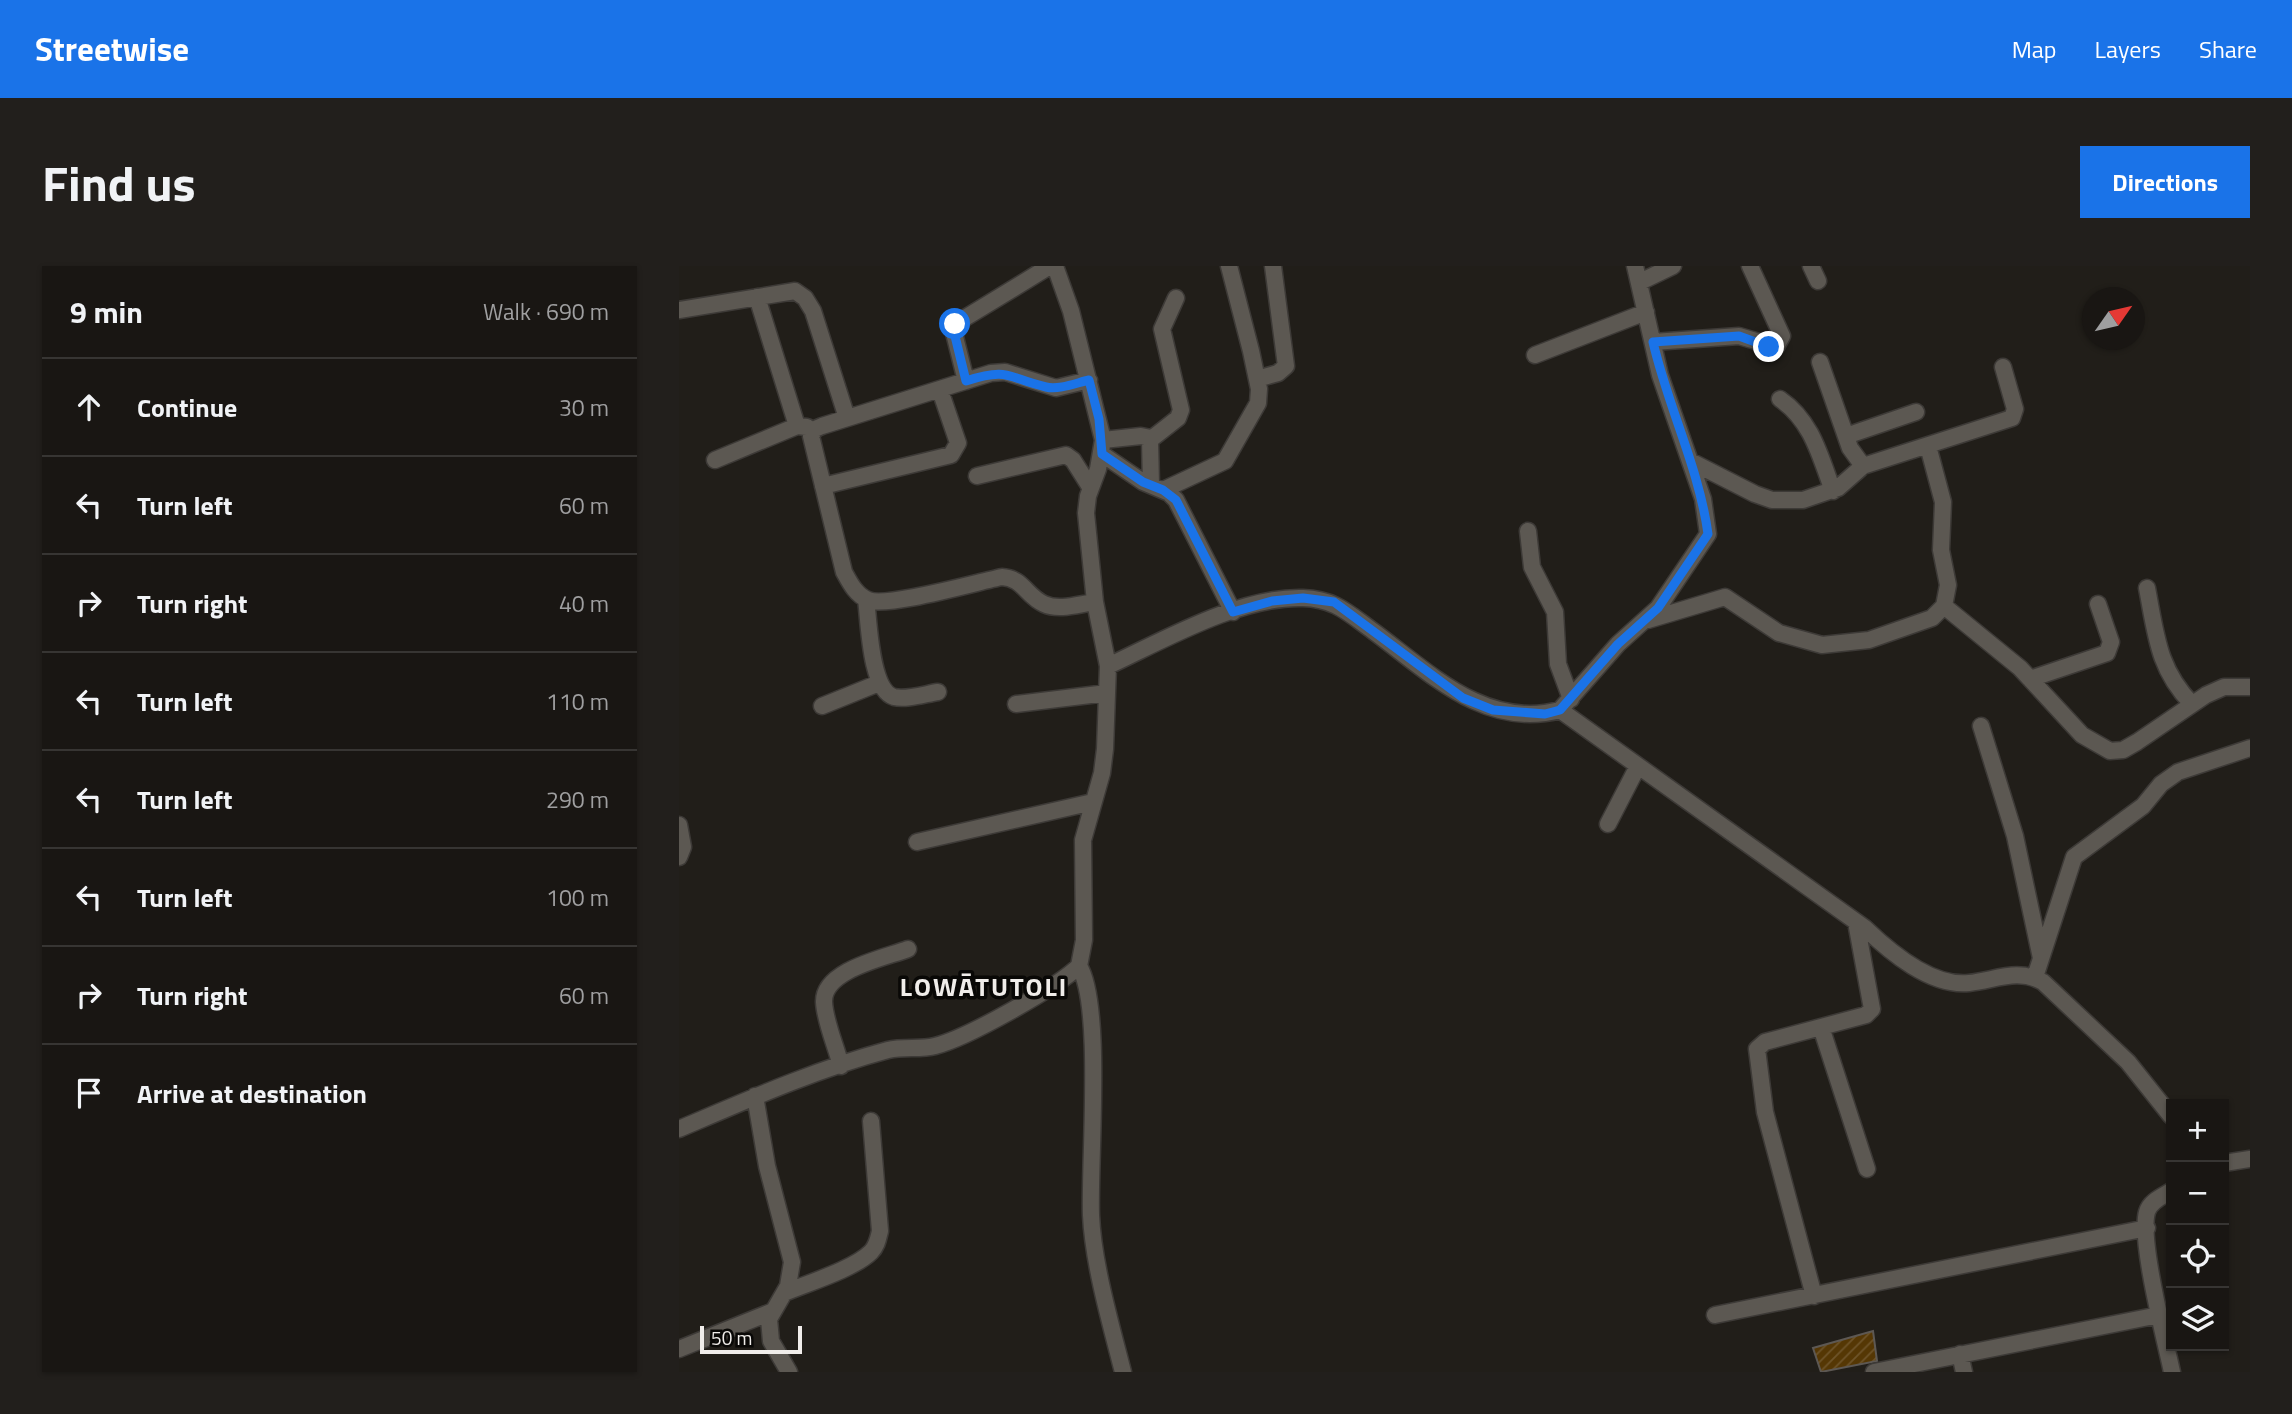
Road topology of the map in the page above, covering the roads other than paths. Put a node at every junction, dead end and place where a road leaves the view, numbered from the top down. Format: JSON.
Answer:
{"nodes":[{"id":1,"x":1053,"y":266,"type":"edge"},
{"id":2,"x":1229,"y":266,"type":"edge"},
{"id":3,"x":1273,"y":266,"type":"edge"},
{"id":4,"x":1673,"y":266,"type":"edge"},
{"id":5,"x":1750,"y":266,"type":"edge"},
{"id":6,"x":1637,"y":274,"type":"edge"},
{"id":7,"x":757,"y":297,"type":"junction"},
{"id":8,"x":1175,"y":298,"type":"dead end"},
{"id":9,"x":679,"y":310,"type":"edge"},
{"id":10,"x":1646,"y":312,"type":"junction"},
{"id":11,"x":1653,"y":342,"type":"junction"},
{"id":12,"x":1535,"y":355,"type":"dead end"},
{"id":13,"x":1820,"y":362,"type":"dead end"},
{"id":14,"x":2003,"y":366,"type":"dead end"},
{"id":15,"x":1257,"y":379,"type":"junction"},
{"id":16,"x":1089,"y":380,"type":"junction"},
{"id":17,"x":966,"y":381,"type":"junction"},
{"id":18,"x":940,"y":390,"type":"junction"},
{"id":19,"x":1780,"y":399,"type":"dead end"},
{"id":20,"x":1916,"y":412,"type":"dead end"},
{"id":21,"x":847,"y":418,"type":"junction"},
{"id":22,"x":797,"y":426,"type":"junction"},
{"id":23,"x":815,"y":429,"type":"junction"},
{"id":24,"x":1846,"y":436,"type":"junction"},
{"id":25,"x":1151,"y":439,"type":"junction"},
{"id":26,"x":1928,"y":446,"type":"junction"},
{"id":27,"x":1103,"y":447,"type":"junction"},
{"id":28,"x":715,"y":460,"type":"dead end"},
{"id":29,"x":1689,"y":461,"type":"junction"},
{"id":30,"x":1863,"y":466,"type":"junction"},
{"id":31,"x":977,"y":476,"type":"dead end"},
{"id":32,"x":823,"y":486,"type":"junction"},
{"id":33,"x":1090,"y":487,"type":"junction"},
{"id":34,"x":1157,"y":488,"type":"junction"},
{"id":35,"x":1833,"y":491,"type":"junction"},
{"id":36,"x":1528,"y":531,"type":"dead end"},
{"id":37,"x":2147,"y":589,"type":"dead end"},
{"id":38,"x":866,"y":599,"type":"junction"},
{"id":39,"x":1095,"y":602,"type":"junction"},
{"id":40,"x":2098,"y":604,"type":"dead end"},
{"id":41,"x":1944,"y":606,"type":"junction"},
{"id":42,"x":1233,"y":612,"type":"junction"},
{"id":43,"x":1642,"y":622,"type":"junction"},
{"id":44,"x":1108,"y":666,"type":"junction"},
{"id":45,"x":2030,"y":679,"type":"junction"},
{"id":46,"x":879,"y":682,"type":"junction"},
{"id":47,"x":2250,"y":687,"type":"edge"},
{"id":48,"x":938,"y":692,"type":"dead end"},
{"id":49,"x":1107,"y":693,"type":"junction"},
{"id":50,"x":1016,"y":704,"type":"dead end"},
{"id":51,"x":2192,"y":704,"type":"junction"},
{"id":52,"x":1566,"y":705,"type":"junction"},
{"id":53,"x":822,"y":706,"type":"dead end"},
{"id":54,"x":1981,"y":726,"type":"dead end"},
{"id":55,"x":2250,"y":748,"type":"edge"},
{"id":56,"x":1638,"y":766,"type":"junction"},
{"id":57,"x":1093,"y":802,"type":"junction"},
{"id":58,"x":1608,"y":824,"type":"dead end"},
{"id":59,"x":679,"y":825,"type":"edge"},
{"id":60,"x":917,"y":842,"type":"dead end"},
{"id":61,"x":679,"y":857,"type":"edge"},
{"id":62,"x":1856,"y":922,"type":"junction"},
{"id":63,"x":908,"y":950,"type":"dead end"},
{"id":64,"x":2041,"y":958,"type":"junction"},
{"id":65,"x":1079,"y":966,"type":"junction"},
{"id":66,"x":2035,"y":977,"type":"junction"},
{"id":67,"x":1821,"y":1027,"type":"junction"},
{"id":68,"x":841,"y":1066,"type":"junction"},
{"id":69,"x":755,"y":1096,"type":"junction"},
{"id":70,"x":2166,"y":1109,"type":"edge"},
{"id":71,"x":871,"y":1121,"type":"dead end"},
{"id":72,"x":679,"y":1129,"type":"edge"},
{"id":73,"x":2250,"y":1159,"type":"edge"},
{"id":74,"x":2229,"y":1162,"type":"edge"},
{"id":75,"x":1867,"y":1170,"type":"dead end"},
{"id":76,"x":2166,"y":1195,"type":"edge"},
{"id":77,"x":2147,"y":1228,"type":"junction"},
{"id":78,"x":784,"y":1293,"type":"junction"},
{"id":79,"x":1814,"y":1296,"type":"junction"},
{"id":80,"x":771,"y":1312,"type":"junction"},
{"id":81,"x":1715,"y":1315,"type":"dead end"},
{"id":82,"x":2159,"y":1315,"type":"junction"},
{"id":83,"x":679,"y":1349,"type":"edge"},
{"id":84,"x":1960,"y":1354,"type":"junction"},
{"id":85,"x":789,"y":1372,"type":"edge"},
{"id":86,"x":1123,"y":1372,"type":"edge"},
{"id":87,"x":1874,"y":1372,"type":"edge"},
{"id":88,"x":1964,"y":1372,"type":"edge"},
{"id":89,"x":2172,"y":1372,"type":"edge"}],
"edges":[{"from":1,"to":16,"type":"street"},
{"from":1,"to":17,"type":"street"},
{"from":2,"to":15,"type":"street"},
{"from":3,"to":15,"type":"street"},
{"from":4,"to":6,"type":"street"},
{"from":5,"to":11,"type":"street"},
{"from":6,"to":10,"type":"street"},
{"from":7,"to":9,"type":"street"},
{"from":7,"to":21,"type":"street"},
{"from":7,"to":22,"type":"street"},
{"from":8,"to":25,"type":"street"},
{"from":10,"to":11,"type":"street"},
{"from":10,"to":12,"type":"street"},
{"from":11,"to":29,"type":"street"},
{"from":13,"to":24,"type":"street"},
{"from":14,"to":26,"type":"street"},
{"from":15,"to":34,"type":"street"},
{"from":16,"to":17,"type":"street"},
{"from":16,"to":27,"type":"street"},
{"from":17,"to":18,"type":"street"},
{"from":18,"to":21,"type":"street"},
{"from":18,"to":32,"type":"street"},
{"from":19,"to":35,"type":"street"},
{"from":20,"to":24,"type":"street"},
{"from":21,"to":23,"type":"street"},
{"from":22,"to":23,"type":"street"},
{"from":22,"to":28,"type":"street"},
{"from":23,"to":32,"type":"street"},
{"from":24,"to":30,"type":"street"},
{"from":25,"to":27,"type":"street"},
{"from":25,"to":34,"type":"street"},
{"from":26,"to":30,"type":"street"},
{"from":26,"to":41,"type":"street"},
{"from":27,"to":33,"type":"street"},
{"from":27,"to":34,"type":"street"},
{"from":29,"to":35,"type":"street"},
{"from":29,"to":43,"type":"street"},
{"from":30,"to":35,"type":"street"},
{"from":31,"to":33,"type":"street"},
{"from":32,"to":38,"type":"street"},
{"from":33,"to":39,"type":"street"},
{"from":34,"to":42,"type":"street"},
{"from":36,"to":52,"type":"street"},
{"from":37,"to":51,"type":"street"},
{"from":38,"to":39,"type":"street"},
{"from":38,"to":46,"type":"street"},
{"from":39,"to":44,"type":"street"},
{"from":40,"to":45,"type":"street"},
{"from":41,"to":43,"type":"street"},
{"from":41,"to":45,"type":"street"},
{"from":42,"to":44,"type":"street"},
{"from":42,"to":52,"type":"street"},
{"from":43,"to":52,"type":"street"},
{"from":44,"to":49,"type":"street"},
{"from":45,"to":51,"type":"street"},
{"from":46,"to":48,"type":"street"},
{"from":46,"to":53,"type":"street"},
{"from":47,"to":51,"type":"street"},
{"from":49,"to":50,"type":"street"},
{"from":49,"to":57,"type":"street"},
{"from":52,"to":56,"type":"street"},
{"from":54,"to":64,"type":"street"},
{"from":55,"to":64,"type":"street"},
{"from":56,"to":58,"type":"street"},
{"from":56,"to":62,"type":"street"},
{"from":57,"to":60,"type":"street"},
{"from":57,"to":65,"type":"street"},
{"from":59,"to":61,"type":"street"},
{"from":62,"to":66,"type":"street"},
{"from":62,"to":67,"type":"street"},
{"from":63,"to":68,"type":"street"},
{"from":64,"to":66,"type":"street"},
{"from":65,"to":68,"type":"street"},
{"from":65,"to":86,"type":"street"},
{"from":66,"to":70,"type":"street"},
{"from":67,"to":75,"type":"street"},
{"from":67,"to":79,"type":"street"},
{"from":68,"to":69,"type":"street"},
{"from":69,"to":72,"type":"street"},
{"from":69,"to":78,"type":"street"},
{"from":71,"to":78,"type":"street"},
{"from":73,"to":74,"type":"street"},
{"from":76,"to":77,"type":"street"},
{"from":77,"to":79,"type":"street"},
{"from":77,"to":82,"type":"street"},
{"from":78,"to":80,"type":"street"},
{"from":79,"to":81,"type":"street"},
{"from":80,"to":83,"type":"street"},
{"from":80,"to":85,"type":"street"},
{"from":82,"to":84,"type":"street"},
{"from":82,"to":89,"type":"street"},
{"from":84,"to":87,"type":"street"},
{"from":84,"to":88,"type":"street"}]}
